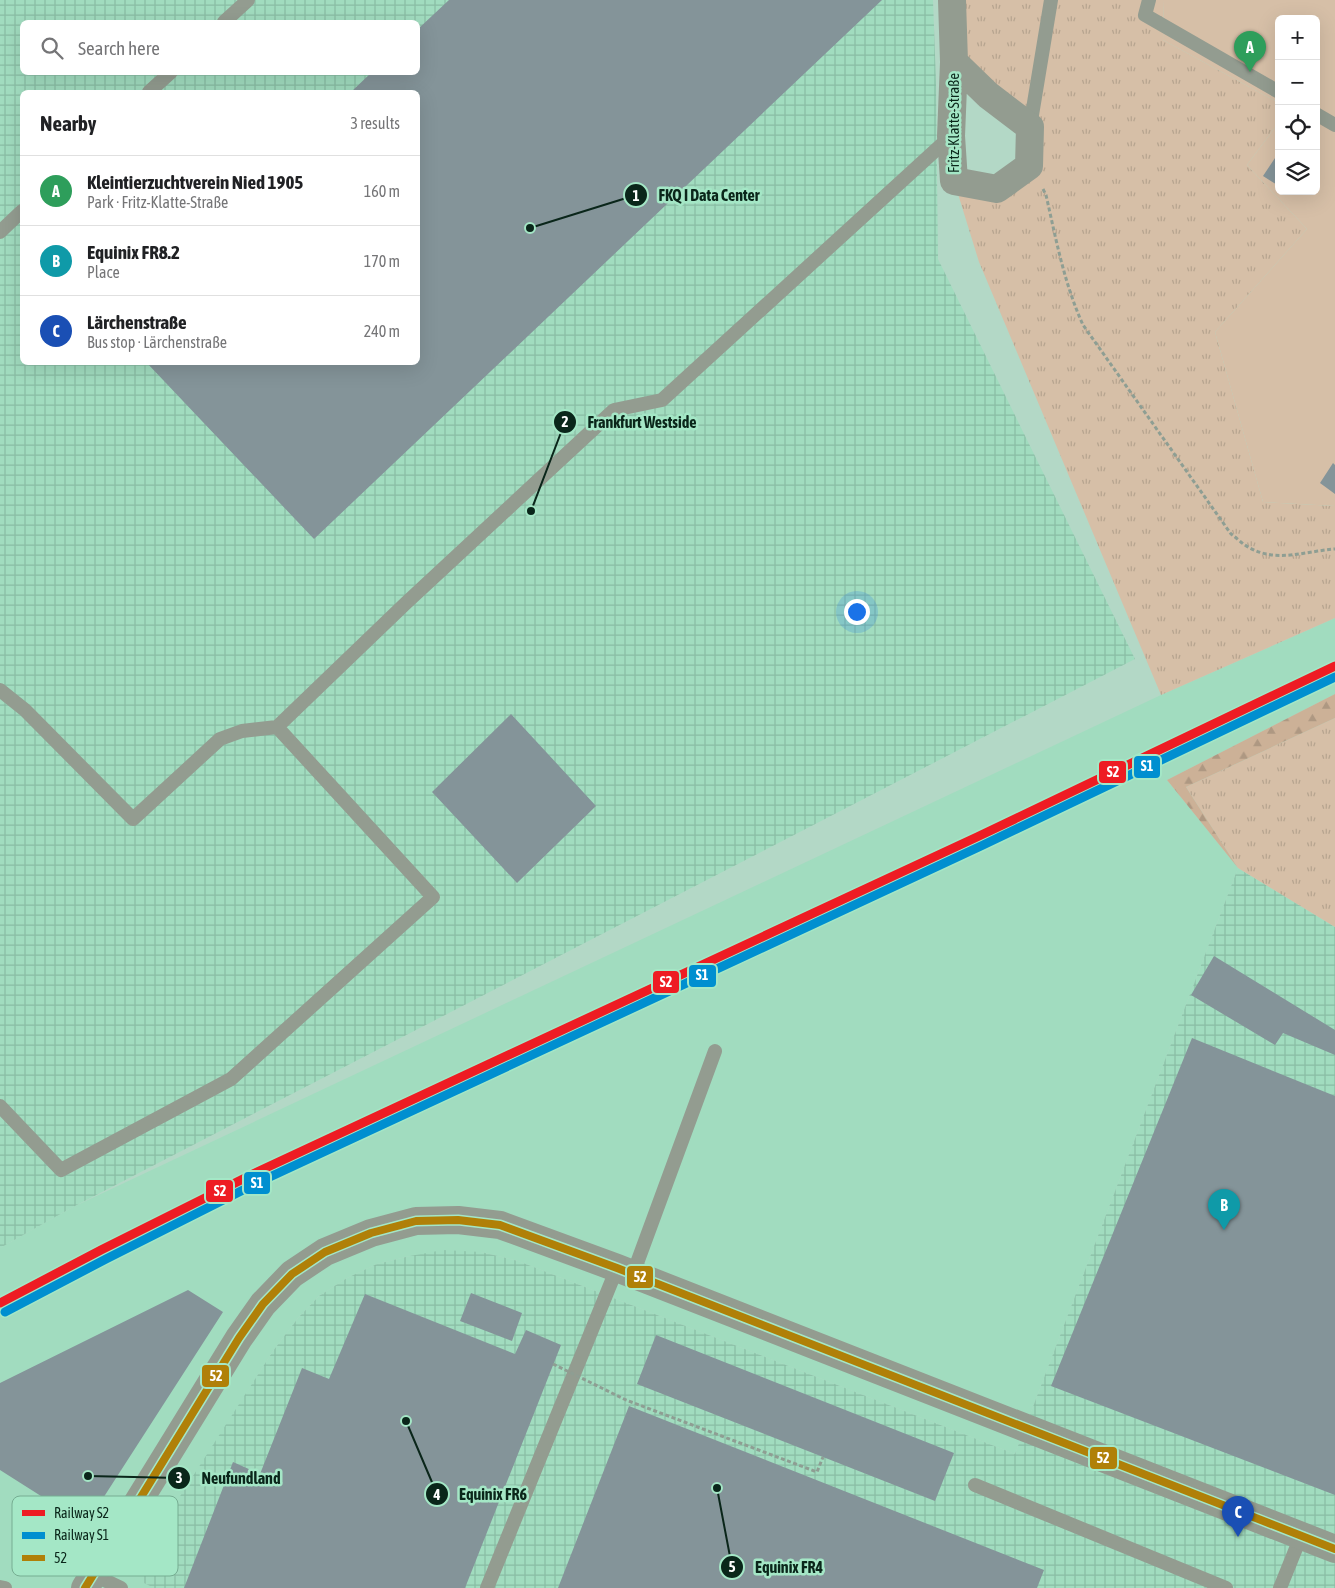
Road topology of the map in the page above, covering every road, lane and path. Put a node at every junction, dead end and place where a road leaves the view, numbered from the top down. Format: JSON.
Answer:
{"nodes":[{"id":1,"x":248,"y":0,"type":"edge"},
{"id":2,"x":952,"y":0,"type":"edge"},
{"id":3,"x":1051,"y":0,"type":"edge"},
{"id":4,"x":1149,"y":0,"type":"edge"},
{"id":5,"x":226,"y":20,"type":"edge"},
{"id":6,"x":954,"y":62,"type":"junction"},
{"id":7,"x":168,"y":75,"type":"edge"},
{"id":8,"x":151,"y":90,"type":"edge"},
{"id":9,"x":1275,"y":90,"type":"edge"},
{"id":10,"x":1320,"y":116,"type":"edge"},
{"id":11,"x":1335,"y":125,"type":"edge"},
{"id":12,"x":1030,"y":127,"type":"junction"},
{"id":13,"x":951,"y":136,"type":"junction"},
{"id":14,"x":1029,"y":166,"type":"junction"},
{"id":15,"x":20,"y":213,"type":"edge"},
{"id":16,"x":0,"y":232,"type":"edge"},
{"id":17,"x":1335,"y":549,"type":"edge"},
{"id":18,"x":0,"y":690,"type":"edge"},
{"id":19,"x":277,"y":727,"type":"junction"},
{"id":20,"x":715,"y":1051,"type":"dead end"},
{"id":21,"x":0,"y":1106,"type":"edge"},
{"id":22,"x":625,"y":1271,"type":"junction"},
{"id":23,"x":553,"y":1364,"type":"dead end"},
{"id":24,"x":823,"y":1457,"type":"dead end"},
{"id":25,"x":975,"y":1485,"type":"dead end"},
{"id":26,"x":141,"y":1496,"type":"edge"},
{"id":27,"x":1301,"y":1536,"type":"junction"},
{"id":28,"x":1335,"y":1549,"type":"edge"},
{"id":29,"x":89,"y":1581,"type":"edge"},
{"id":30,"x":0,"y":1587,"type":"edge"},
{"id":31,"x":5,"y":1588,"type":"edge"},
{"id":32,"x":121,"y":1588,"type":"edge"},
{"id":33,"x":487,"y":1588,"type":"edge"},
{"id":34,"x":1226,"y":1588,"type":"edge"},
{"id":35,"x":1280,"y":1588,"type":"edge"}],
"edges":[{"from":1,"to":5,"type":"lane"},
{"from":2,"to":6,"type":"street","name":"Fritz-Klatte-Straße"},
{"from":3,"to":12,"type":"lane"},
{"from":4,"to":9,"type":"lane"},
{"from":6,"to":12,"type":"street","name":"Fritz-Klatte-Straße"},
{"from":6,"to":13,"type":"street","name":"Fritz-Klatte-Straße"},
{"from":7,"to":8,"type":"lane"},
{"from":10,"to":11,"type":"lane"},
{"from":12,"to":14,"type":"street"},
{"from":13,"to":14,"type":"street","name":"Fritz-Klatte-Straße"},
{"from":13,"to":19,"type":"lane"},
{"from":14,"to":17,"type":"path"},
{"from":15,"to":16,"type":"lane"},
{"from":18,"to":19,"type":"lane"},
{"from":19,"to":21,"type":"lane"},
{"from":20,"to":22,"type":"lane"},
{"from":22,"to":26,"type":"street"},
{"from":22,"to":27,"type":"street"},
{"from":22,"to":33,"type":"lane"},
{"from":23,"to":24,"type":"path","bridge":true},
{"from":25,"to":34,"type":"lane"},
{"from":27,"to":28,"type":"street"},
{"from":27,"to":35,"type":"lane"},
{"from":29,"to":32,"type":"lane"},
{"from":30,"to":31,"type":"lane"}]}
